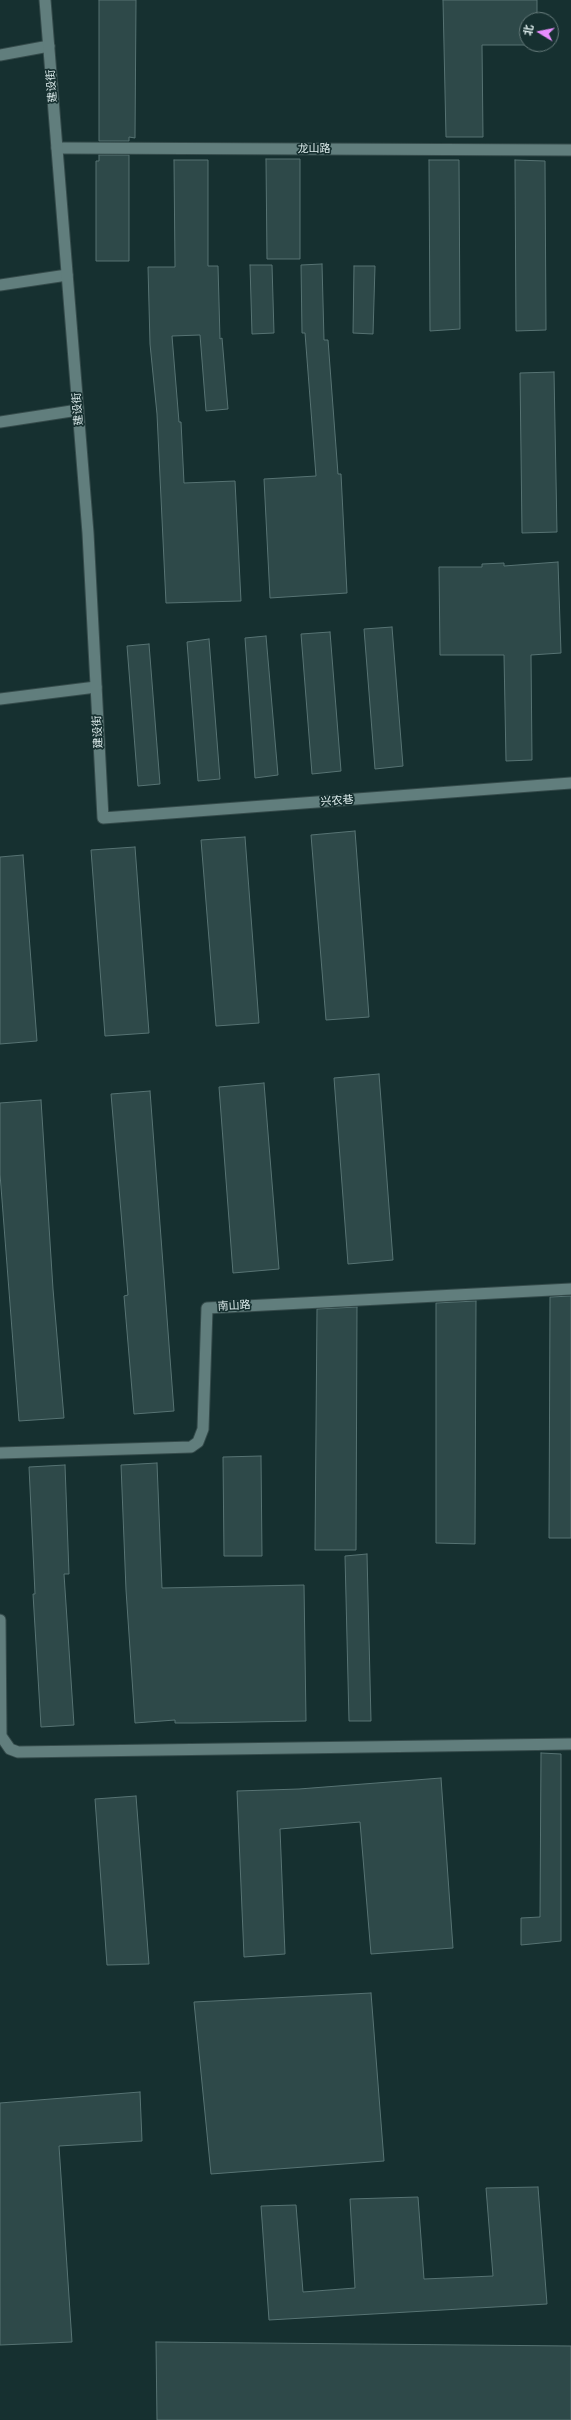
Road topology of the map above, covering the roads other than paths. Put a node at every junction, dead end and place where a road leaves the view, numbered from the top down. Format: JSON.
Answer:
{"nodes":[{"id":1,"x":45,"y":0,"type":"edge"},
{"id":2,"x":49,"y":46,"type":"junction"},
{"id":3,"x":0,"y":55,"type":"edge"},
{"id":4,"x":57,"y":148,"type":"junction"},
{"id":5,"x":571,"y":150,"type":"edge"},
{"id":6,"x":67,"y":276,"type":"junction"},
{"id":7,"x":0,"y":284,"type":"edge"},
{"id":8,"x":78,"y":410,"type":"junction"},
{"id":9,"x":0,"y":422,"type":"edge"},
{"id":10,"x":96,"y":687,"type":"junction"},
{"id":11,"x":0,"y":699,"type":"edge"},
{"id":12,"x":571,"y":783,"type":"edge"},
{"id":13,"x":103,"y":818,"type":"joint"},
{"id":14,"x":571,"y":1289,"type":"edge"},
{"id":15,"x":0,"y":1454,"type":"edge"},
{"id":16,"x":0,"y":1620,"type":"edge"},
{"id":17,"x":571,"y":1744,"type":"edge"}],
"edges":[{"from":1,"to":2,"type":"street","name":"建设街"},
{"from":2,"to":3,"type":"street"},
{"from":2,"to":4,"type":"street","name":"建设街"},
{"from":4,"to":5,"type":"street","name":"龙山路"},
{"from":4,"to":6,"type":"street","name":"建设街"},
{"from":6,"to":7,"type":"street"},
{"from":6,"to":8,"type":"street","name":"建设街"},
{"from":8,"to":9,"type":"street"},
{"from":8,"to":10,"type":"street","name":"建设街"},
{"from":10,"to":11,"type":"street"},
{"from":10,"to":13,"type":"street","name":"建设街"},
{"from":12,"to":13,"type":"street","name":"兴农巷"},
{"from":14,"to":15,"type":"street","name":"南山路"},
{"from":16,"to":17,"type":"street"}]}
